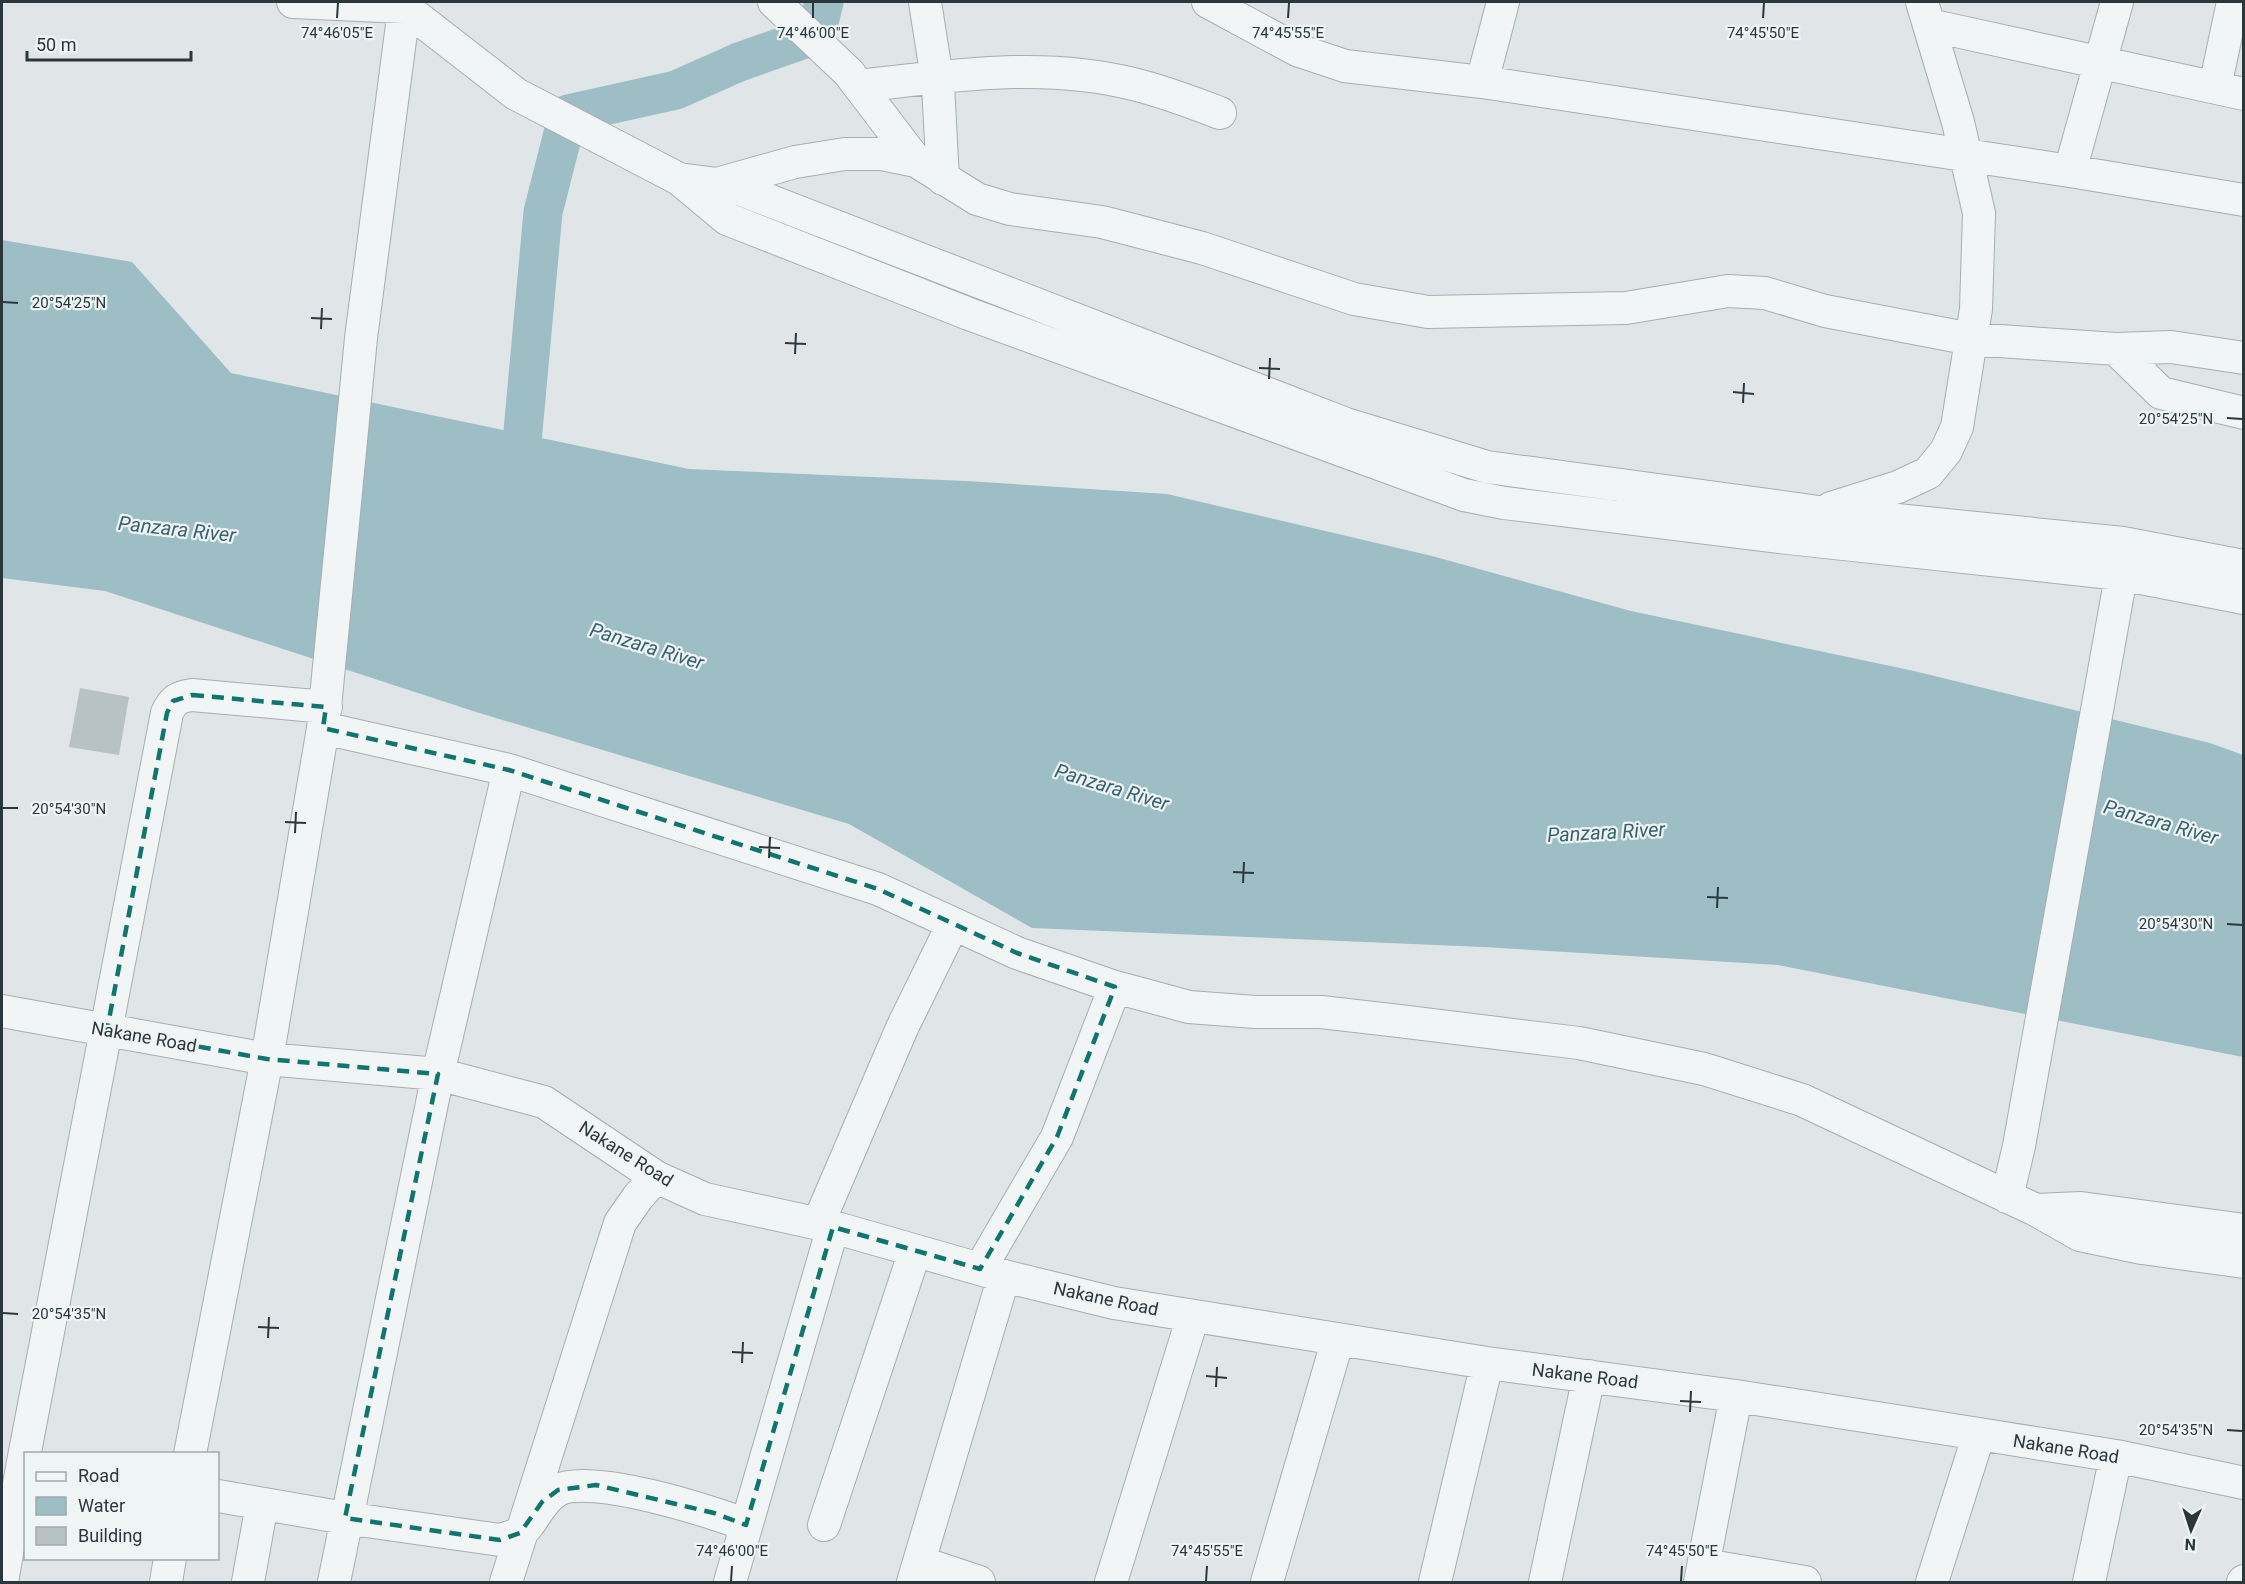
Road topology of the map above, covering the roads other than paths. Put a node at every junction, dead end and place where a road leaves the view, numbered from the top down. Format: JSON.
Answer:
{"nodes":[{"id":1,"x":293,"y":2,"type":"edge"},
{"id":2,"x":774,"y":2,"type":"edge"},
{"id":3,"x":925,"y":2,"type":"edge"},
{"id":4,"x":1208,"y":2,"type":"edge"},
{"id":5,"x":1503,"y":2,"type":"edge"},
{"id":6,"x":2117,"y":2,"type":"edge"},
{"id":7,"x":2233,"y":2,"type":"edge"},
{"id":8,"x":405,"y":4,"type":"edge"},
{"id":9,"x":1926,"y":13,"type":"edge"},
{"id":10,"x":2101,"y":63,"type":"junction"},
{"id":11,"x":937,"y":77,"type":"junction"},
{"id":12,"x":854,"y":80,"type":"junction"},
{"id":13,"x":1482,"y":82,"type":"junction"},
{"id":14,"x":2229,"y":90,"type":"edge"},
{"id":15,"x":1220,"y":113,"type":"dead end"},
{"id":16,"x":1966,"y":155,"type":"junction"},
{"id":17,"x":916,"y":161,"type":"junction"},
{"id":18,"x":2070,"y":171,"type":"junction"},
{"id":19,"x":679,"y":179,"type":"junction"},
{"id":20,"x":943,"y":179,"type":"junction"},
{"id":21,"x":717,"y":184,"type":"junction"},
{"id":22,"x":2244,"y":200,"type":"edge"},
{"id":23,"x":1971,"y":339,"type":"junction"},
{"id":24,"x":2116,"y":349,"type":"junction"},
{"id":25,"x":2244,"y":358,"type":"edge"},
{"id":26,"x":2244,"y":413,"type":"edge"},
{"id":27,"x":1817,"y":526,"type":"junction"},
{"id":28,"x":2123,"y":543,"type":"junction"},
{"id":29,"x":2244,"y":566,"type":"edge"},
{"id":30,"x":2119,"y":583,"type":"junction"},
{"id":31,"x":2244,"y":598,"type":"edge"},
{"id":32,"x":326,"y":705,"type":"junction"},
{"id":33,"x":509,"y":770,"type":"junction"},
{"id":34,"x":952,"y":924,"type":"junction"},
{"id":35,"x":1115,"y":987,"type":"junction"},
{"id":36,"x":2,"y":1011,"type":"edge"},
{"id":37,"x":107,"y":1030,"type":"junction"},
{"id":38,"x":267,"y":1059,"type":"junction"},
{"id":39,"x":438,"y":1074,"type":"junction"},
{"id":40,"x":656,"y":1177,"type":"junction"},
{"id":41,"x":2007,"y":1197,"type":"junction"},
{"id":42,"x":2036,"y":1210,"type":"junction"},
{"id":43,"x":826,"y":1226,"type":"junction"},
{"id":44,"x":2244,"y":1230,"type":"edge"},
{"id":45,"x":915,"y":1251,"type":"junction"},
{"id":46,"x":2244,"y":1262,"type":"edge"},
{"id":47,"x":992,"y":1272,"type":"junction"},
{"id":48,"x":1193,"y":1316,"type":"junction"},
{"id":49,"x":1338,"y":1339,"type":"junction"},
{"id":50,"x":1487,"y":1363,"type":"junction"},
{"id":51,"x":1589,"y":1376,"type":"junction"},
{"id":52,"x":1736,"y":1396,"type":"junction"},
{"id":53,"x":1979,"y":1434,"type":"junction"},
{"id":54,"x":190,"y":1452,"type":"edge"},
{"id":55,"x":2116,"y":1456,"type":"junction"},
{"id":56,"x":17,"y":1461,"type":"edge"},
{"id":57,"x":2244,"y":1483,"type":"edge"},
{"id":58,"x":219,"y":1496,"type":"edge"},
{"id":59,"x":262,"y":1504,"type":"junction"},
{"id":60,"x":345,"y":1518,"type":"junction"},
{"id":61,"x":746,"y":1525,"type":"junction"},
{"id":62,"x":824,"y":1525,"type":"dead end"},
{"id":63,"x":520,"y":1533,"type":"junction"},
{"id":64,"x":170,"y":1560,"type":"edge"},
{"id":65,"x":916,"y":1572,"type":"edge"},
{"id":66,"x":1702,"y":1574,"type":"edge"},
{"id":67,"x":2,"y":1582,"type":"edge"},
{"id":68,"x":166,"y":1582,"type":"edge"},
{"id":69,"x":248,"y":1582,"type":"edge"},
{"id":70,"x":334,"y":1582,"type":"edge"},
{"id":71,"x":506,"y":1582,"type":"edge"},
{"id":72,"x":730,"y":1582,"type":"edge"},
{"id":73,"x":979,"y":1582,"type":"edge"},
{"id":74,"x":1111,"y":1582,"type":"edge"},
{"id":75,"x":1266,"y":1582,"type":"edge"},
{"id":76,"x":1435,"y":1582,"type":"edge"},
{"id":77,"x":1545,"y":1582,"type":"edge"},
{"id":78,"x":1805,"y":1582,"type":"edge"},
{"id":79,"x":1932,"y":1582,"type":"edge"},
{"id":80,"x":2089,"y":1582,"type":"edge"}],
"edges":[{"from":1,"to":8,"type":"street"},
{"from":2,"to":12,"type":"street"},
{"from":3,"to":11,"type":"street"},
{"from":4,"to":13,"type":"street"},
{"from":5,"to":13,"type":"street"},
{"from":6,"to":10,"type":"street"},
{"from":7,"to":14,"type":"street"},
{"from":8,"to":19,"type":"street"},
{"from":8,"to":32,"type":"street"},
{"from":9,"to":10,"type":"street"},
{"from":9,"to":16,"type":"street"},
{"from":10,"to":14,"type":"street"},
{"from":10,"to":18,"type":"street"},
{"from":11,"to":12,"type":"street"},
{"from":11,"to":15,"type":"street"},
{"from":11,"to":20,"type":"street"},
{"from":12,"to":17,"type":"street"},
{"from":13,"to":16,"type":"street"},
{"from":16,"to":18,"type":"street"},
{"from":16,"to":23,"type":"street"},
{"from":17,"to":20,"type":"street"},
{"from":17,"to":21,"type":"street"},
{"from":18,"to":22,"type":"street"},
{"from":19,"to":21,"type":"street"},
{"from":19,"to":27,"type":"street"},
{"from":20,"to":23,"type":"street"},
{"from":21,"to":27,"type":"street"},
{"from":23,"to":24,"type":"street"},
{"from":23,"to":27,"type":"street"},
{"from":24,"to":25,"type":"street"},
{"from":24,"to":26,"type":"street"},
{"from":27,"to":28,"type":"street"},
{"from":27,"to":30,"type":"street"},
{"from":28,"to":29,"type":"street"},
{"from":28,"to":30,"type":"street"},
{"from":30,"to":31,"type":"street"},
{"from":30,"to":41,"type":"street"},
{"from":32,"to":33,"type":"street"},
{"from":32,"to":37,"type":"street"},
{"from":32,"to":38,"type":"street"},
{"from":33,"to":34,"type":"street"},
{"from":33,"to":39,"type":"street"},
{"from":34,"to":35,"type":"street"},
{"from":34,"to":43,"type":"street"},
{"from":35,"to":41,"type":"street"},
{"from":35,"to":47,"type":"street"},
{"from":36,"to":37,"type":"street","name":"Nakane Road"},
{"from":37,"to":38,"type":"street","name":"Nakane Road"},
{"from":37,"to":56,"type":"street"},
{"from":38,"to":39,"type":"street","name":"Nakane Road"},
{"from":38,"to":54,"type":"street"},
{"from":39,"to":40,"type":"street","name":"Nakane Road"},
{"from":39,"to":60,"type":"street"},
{"from":40,"to":43,"type":"street","name":"Nakane Road"},
{"from":40,"to":63,"type":"street"},
{"from":41,"to":42,"type":"street"},
{"from":42,"to":44,"type":"street"},
{"from":42,"to":46,"type":"street"},
{"from":43,"to":45,"type":"street","name":"Nakane Road"},
{"from":43,"to":61,"type":"street"},
{"from":45,"to":47,"type":"street","name":"Nakane Road"},
{"from":45,"to":62,"type":"street"},
{"from":47,"to":48,"type":"street","name":"Nakane Road"},
{"from":47,"to":65,"type":"street"},
{"from":48,"to":49,"type":"street","name":"Nakane Road"},
{"from":48,"to":74,"type":"street"},
{"from":49,"to":50,"type":"street","name":"Nakane Road"},
{"from":49,"to":75,"type":"street"},
{"from":50,"to":51,"type":"street","name":"Nakane Road"},
{"from":50,"to":76,"type":"street"},
{"from":51,"to":52,"type":"street","name":"Nakane Road"},
{"from":51,"to":77,"type":"street"},
{"from":52,"to":53,"type":"street","name":"Nakane Road"},
{"from":52,"to":66,"type":"street"},
{"from":53,"to":55,"type":"street","name":"Nakane Road"},
{"from":53,"to":79,"type":"street"},
{"from":55,"to":57,"type":"street","name":"Nakane Road"},
{"from":55,"to":80,"type":"street"},
{"from":56,"to":67,"type":"street"},
{"from":58,"to":59,"type":"street"},
{"from":59,"to":60,"type":"street"},
{"from":59,"to":69,"type":"street"},
{"from":60,"to":63,"type":"street"},
{"from":60,"to":70,"type":"street"},
{"from":61,"to":63,"type":"street"},
{"from":61,"to":72,"type":"street"},
{"from":63,"to":71,"type":"street"},
{"from":64,"to":68,"type":"street"},
{"from":65,"to":73,"type":"street"},
{"from":66,"to":78,"type":"street"}]}
